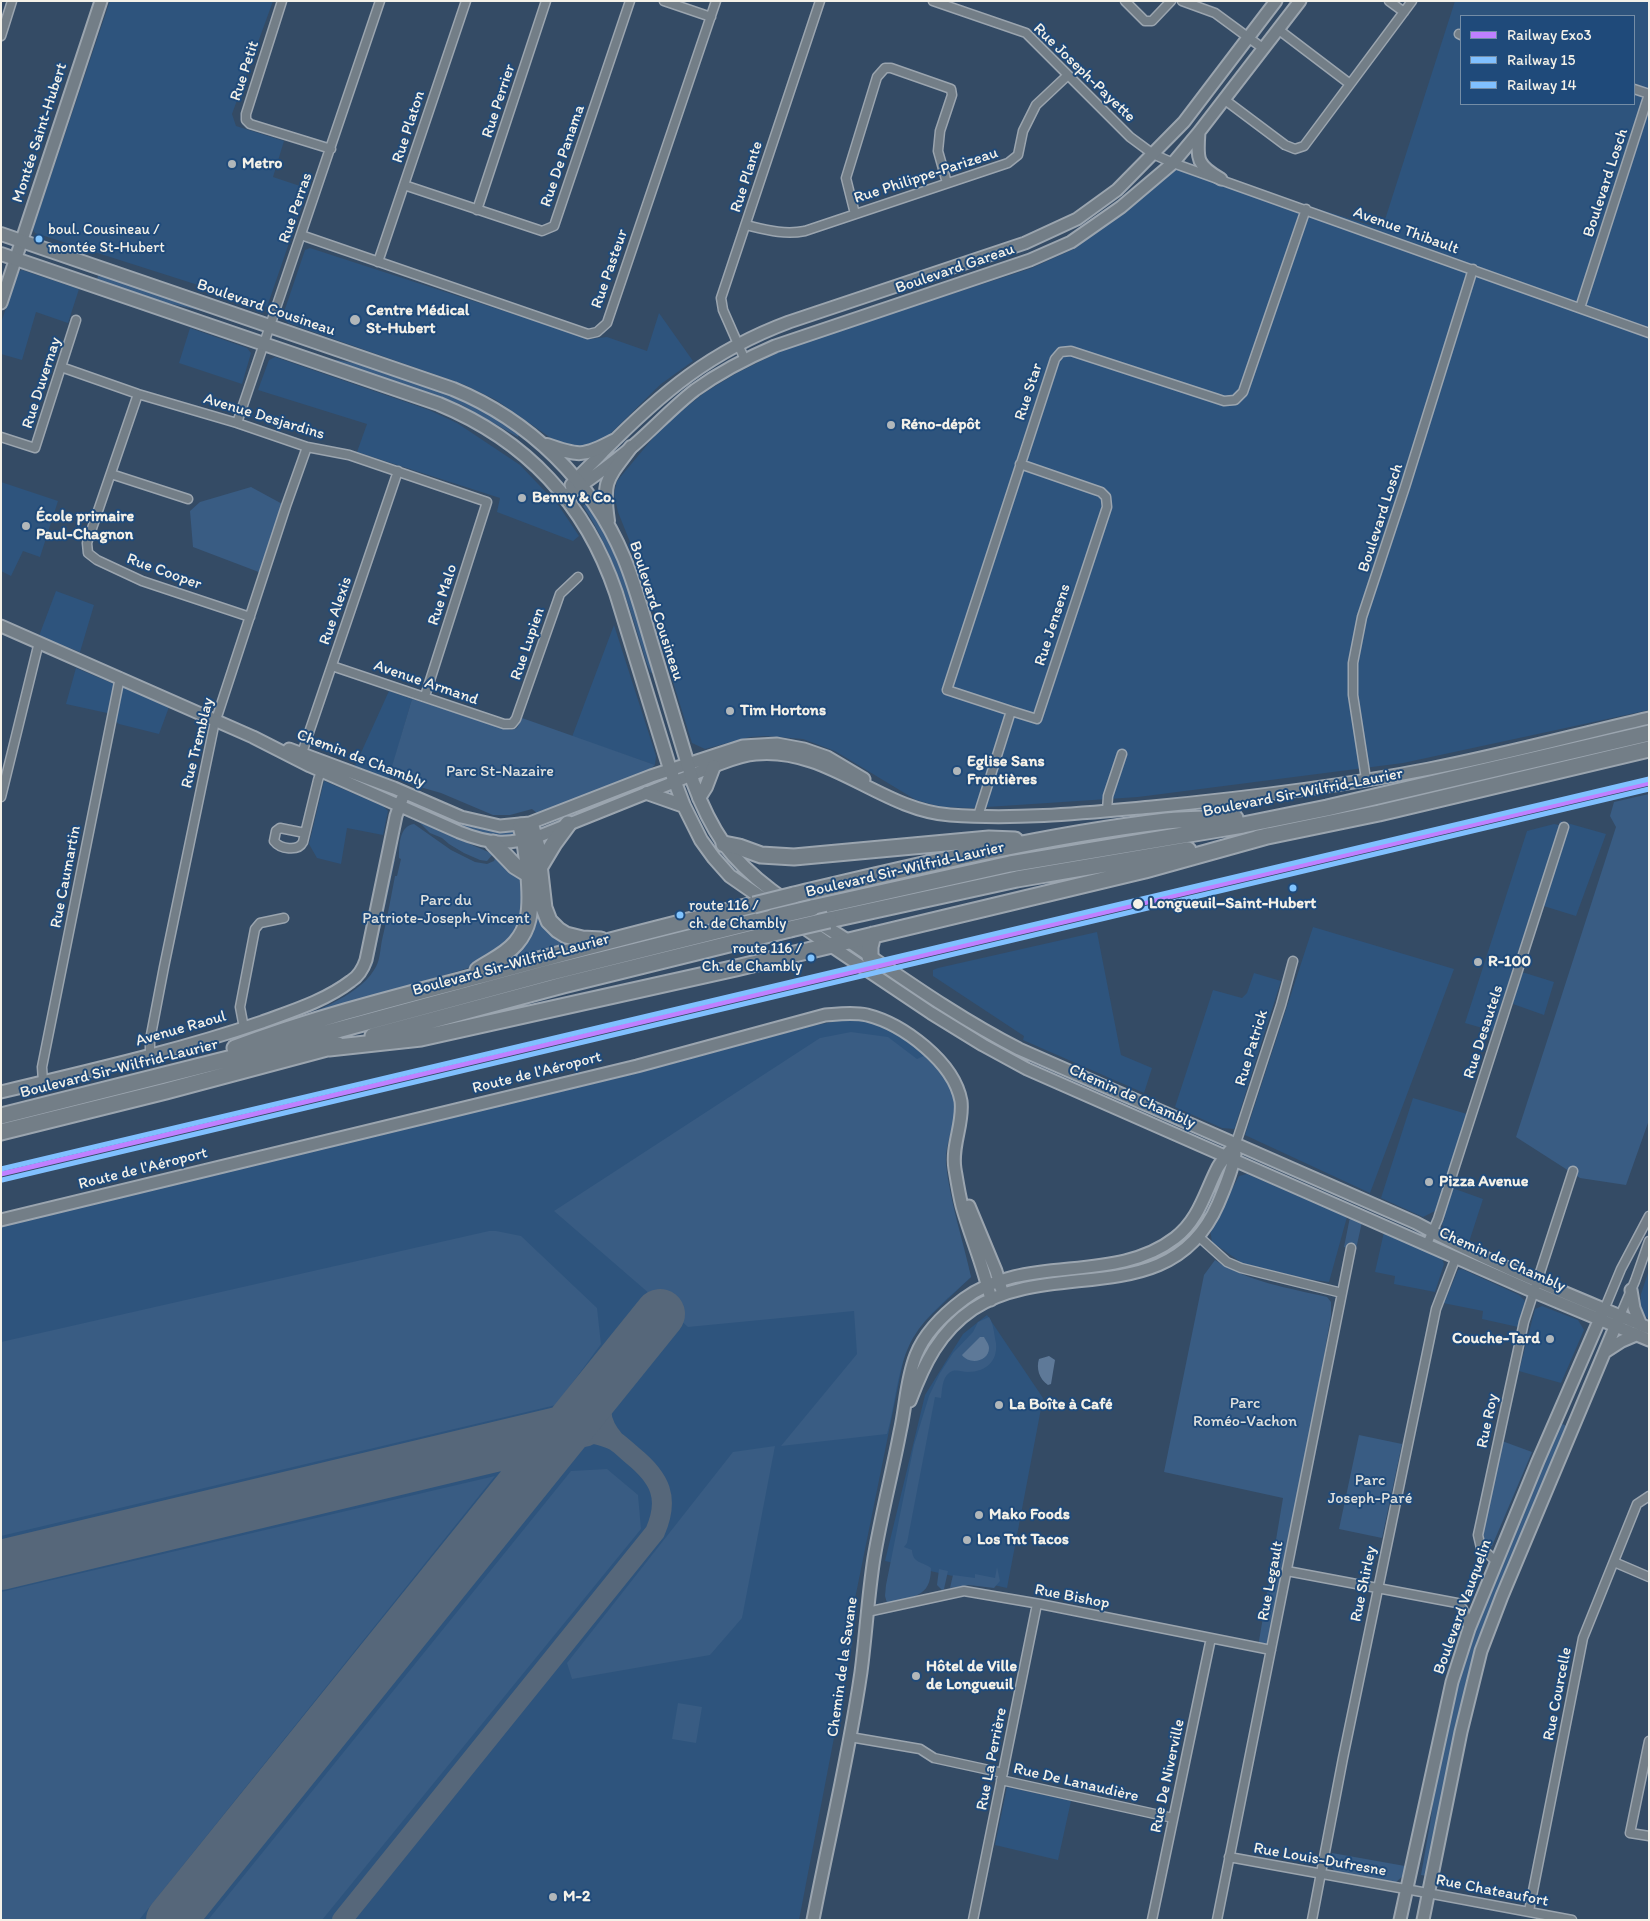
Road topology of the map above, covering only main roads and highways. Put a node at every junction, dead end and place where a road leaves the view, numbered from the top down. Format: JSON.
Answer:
{"nodes":[{"id":1,"x":1,"y":234,"type":"edge"},
{"id":2,"x":1,"y":254,"type":"edge"},
{"id":3,"x":613,"y":441,"type":"road end"},
{"id":4,"x":539,"y":442,"type":"junction"},
{"id":5,"x":631,"y":447,"type":"road end"},
{"id":6,"x":609,"y":526,"type":"junction"},
{"id":7,"x":1649,"y":733,"type":"edge"},
{"id":8,"x":1649,"y":749,"type":"edge"},
{"id":9,"x":714,"y":766,"type":"road end"},
{"id":10,"x":670,"y":769,"type":"joint"},
{"id":11,"x":689,"y":769,"type":"joint"},
{"id":12,"x":647,"y":793,"type":"road end"},
{"id":13,"x":699,"y":798,"type":"junction"},
{"id":14,"x":684,"y":806,"type":"junction"},
{"id":15,"x":1296,"y":814,"type":"junction"},
{"id":16,"x":568,"y":824,"type":"road end"},
{"id":17,"x":528,"y":832,"type":"road end"},
{"id":18,"x":1267,"y":836,"type":"junction"},
{"id":19,"x":1042,"y":841,"type":"junction"},
{"id":20,"x":493,"y":843,"type":"road end"},
{"id":21,"x":724,"y":844,"type":"junction"},
{"id":22,"x":533,"y":871,"type":"junction"},
{"id":23,"x":873,"y":935,"type":"junction"},
{"id":24,"x":610,"y":940,"type":"junction"},
{"id":25,"x":848,"y":941,"type":"junction"},
{"id":26,"x":831,"y":946,"type":"junction"},
{"id":27,"x":870,"y":957,"type":"road end"},
{"id":28,"x":464,"y":979,"type":"junction"},
{"id":29,"x":329,"y":1048,"type":"junction"},
{"id":30,"x":164,"y":1076,"type":"junction"},
{"id":31,"x":1,"y":1116,"type":"edge"},
{"id":32,"x":1,"y":1132,"type":"edge"}],
"edges":[{"from":1,"to":4,"type":"main road","name":"Boulevard Cousineau"},
{"from":2,"to":10,"type":"main road","name":"Boulevard Cousineau"},
{"from":3,"to":4,"type":"main road"},
{"from":4,"to":6,"type":"main road","name":"Boulevard Cousineau"},
{"from":5,"to":6,"type":"main road"},
{"from":6,"to":11,"type":"main road","name":"Boulevard Cousineau"},
{"from":7,"to":15,"type":"highway","name":"Boulevard Sir-Wilfrid-Laurier"},
{"from":8,"to":18,"type":"highway","name":"Boulevard Sir-Wilfrid-Laurier"},
{"from":9,"to":13,"type":"main road"},
{"from":10,"to":14,"type":"main road","name":"Chemin de Chambly"},
{"from":11,"to":13,"type":"main road","name":"Chemin de Chambly"},
{"from":12,"to":14,"type":"main road"},
{"from":13,"to":21,"type":"main road","name":"Chemin de Chambly"},
{"from":14,"to":26,"type":"main road","name":"Chemin de Chambly"},
{"from":15,"to":19,"type":"highway"},
{"from":15,"to":30,"type":"highway","name":"Boulevard Sir-Wilfrid-Laurier","bridge":true},
{"from":16,"to":22,"type":"highway"},
{"from":17,"to":22,"type":"highway"},
{"from":18,"to":23,"type":"highway"},
{"from":18,"to":29,"type":"highway","name":"Boulevard Sir-Wilfrid-Laurier","bridge":true},
{"from":19,"to":21,"type":"highway"},
{"from":19,"to":24,"type":"highway","bridge":true},
{"from":20,"to":22,"type":"highway"},
{"from":21,"to":25,"type":"main road","name":"Chemin de Chambly"},
{"from":22,"to":24,"type":"highway"},
{"from":22,"to":28,"type":"highway"},
{"from":23,"to":25,"type":"highway"},
{"from":23,"to":27,"type":"highway"},
{"from":24,"to":28,"type":"highway"},
{"from":25,"to":26,"type":"highway"},
{"from":26,"to":29,"type":"highway"},
{"from":28,"to":30,"type":"highway"},
{"from":29,"to":32,"type":"highway","name":"Boulevard Sir-Wilfrid-Laurier"},
{"from":30,"to":31,"type":"highway","name":"Boulevard Sir-Wilfrid-Laurier"}]}
